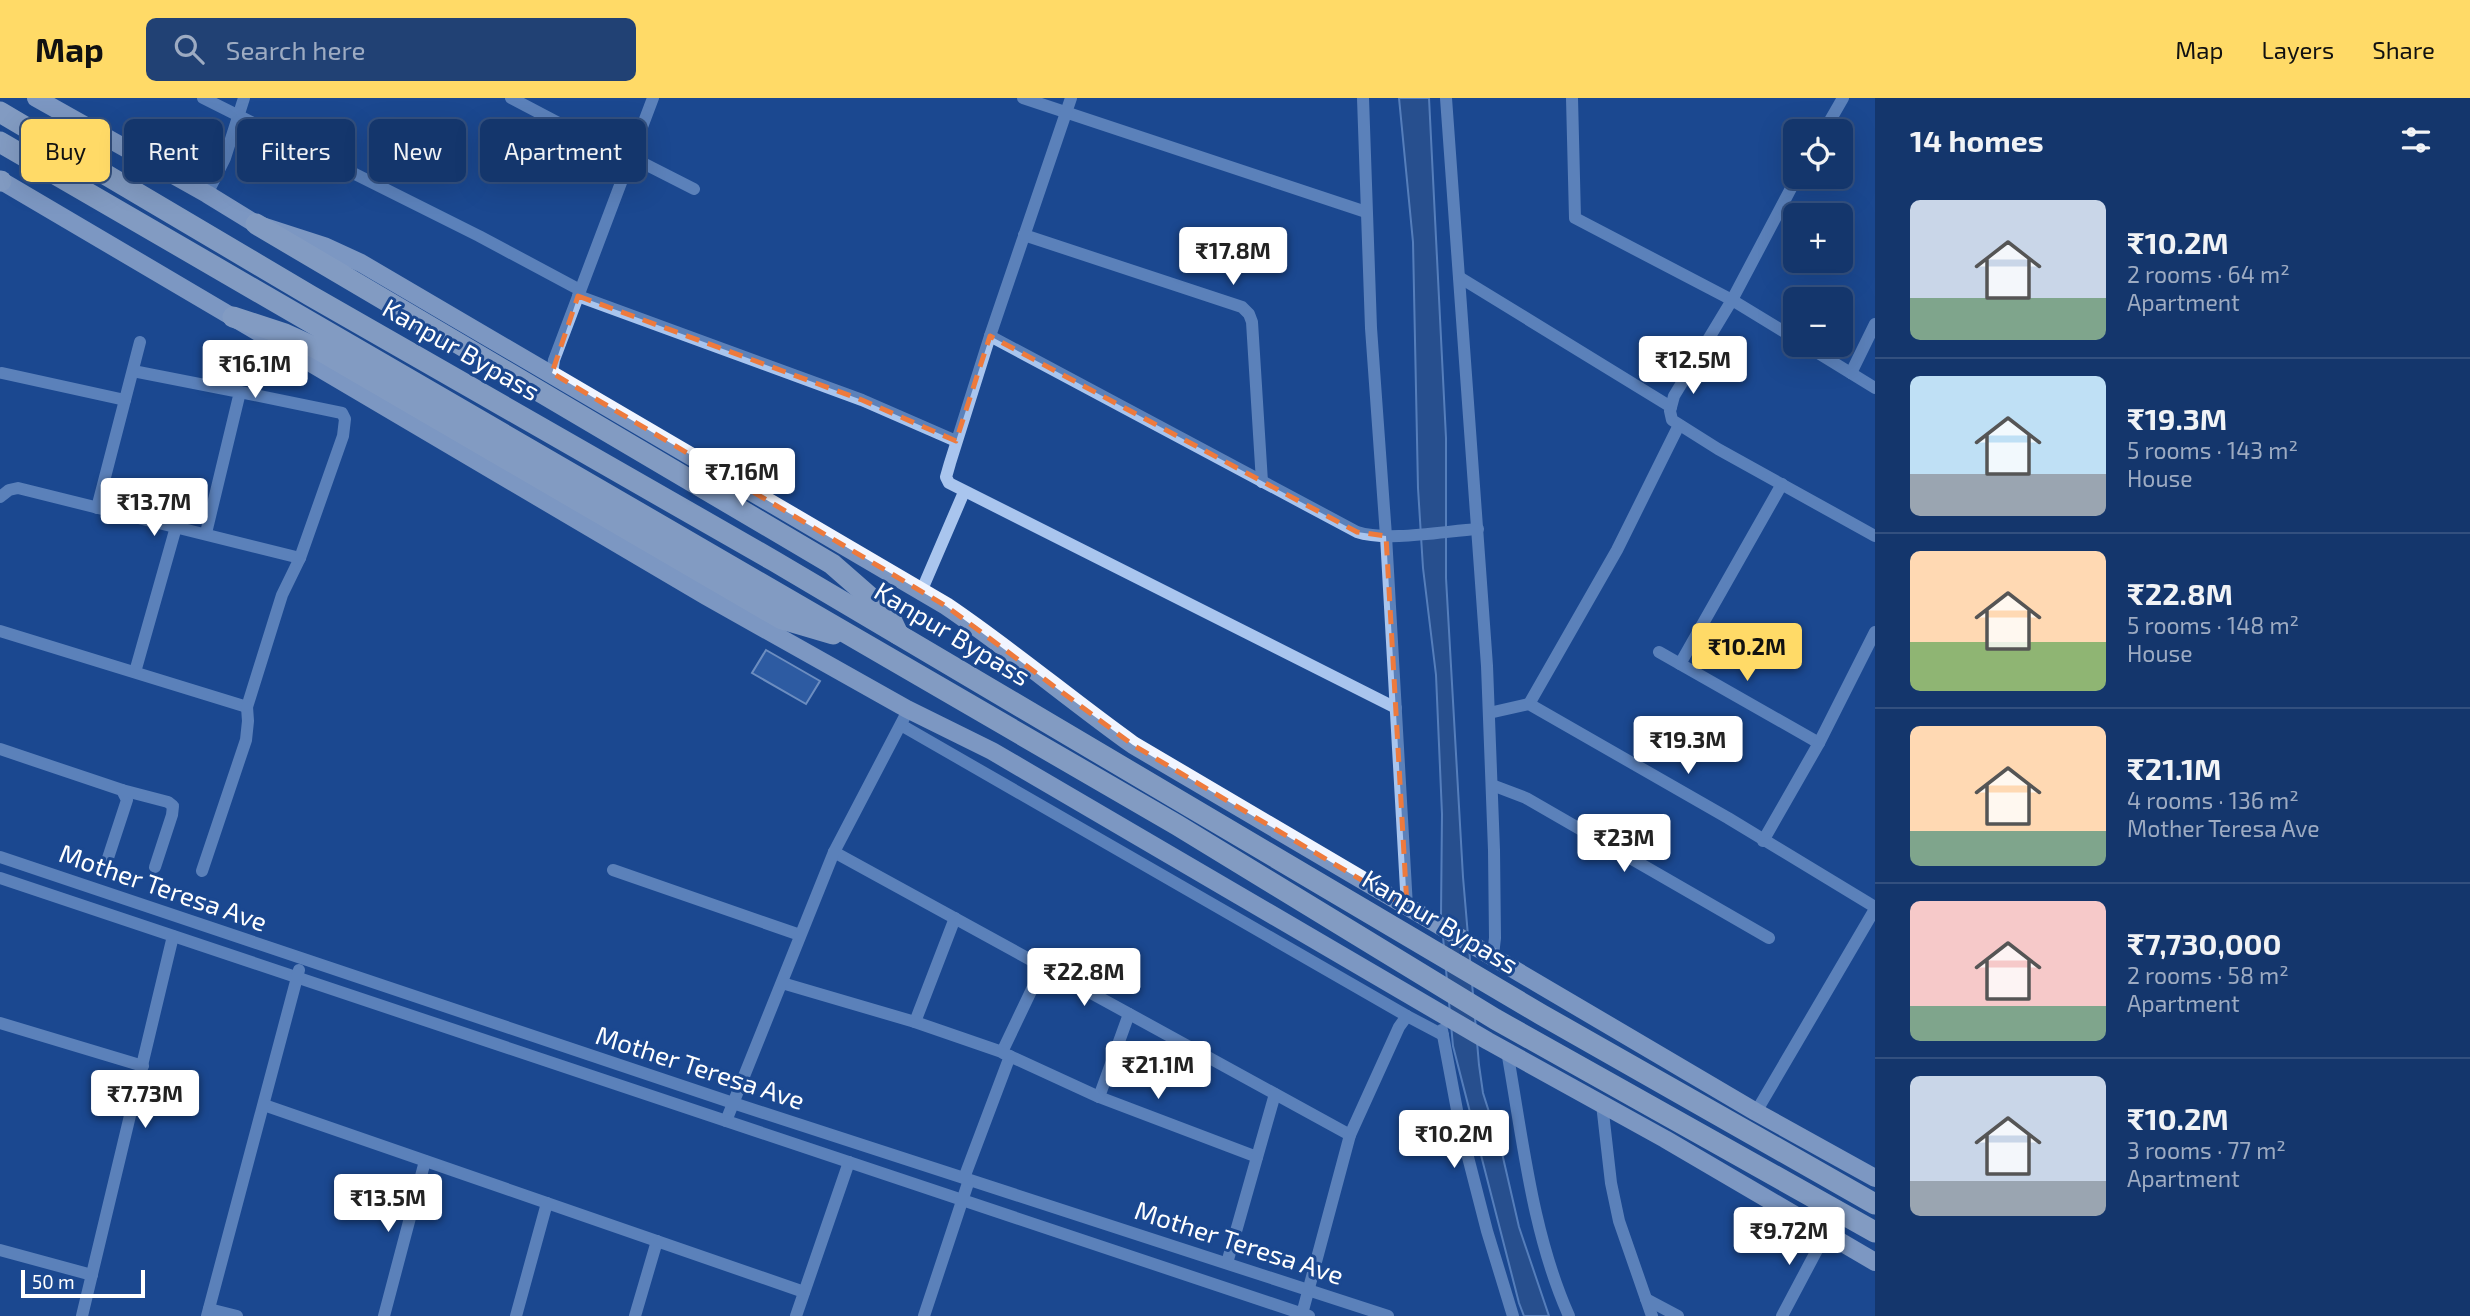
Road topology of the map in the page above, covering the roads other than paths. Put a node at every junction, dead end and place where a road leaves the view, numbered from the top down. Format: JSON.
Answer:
{"nodes":[{"id":1,"x":36,"y":98,"type":"edge"},
{"id":2,"x":203,"y":98,"type":"edge"},
{"id":3,"x":244,"y":98,"type":"edge"},
{"id":4,"x":511,"y":98,"type":"edge"},
{"id":5,"x":653,"y":98,"type":"edge"},
{"id":6,"x":1023,"y":98,"type":"edge"},
{"id":7,"x":1071,"y":98,"type":"edge"},
{"id":8,"x":1363,"y":98,"type":"edge"},
{"id":9,"x":1446,"y":98,"type":"edge"},
{"id":10,"x":1572,"y":98,"type":"edge"},
{"id":11,"x":1843,"y":98,"type":"edge"},
{"id":12,"x":0,"y":112,"type":"edge"},
{"id":13,"x":1066,"y":113,"type":"junction"},
{"id":14,"x":239,"y":116,"type":"junction"},
{"id":15,"x":551,"y":119,"type":"edge"},
{"id":16,"x":645,"y":119,"type":"edge"},
{"id":17,"x":1831,"y":119,"type":"edge"},
{"id":18,"x":0,"y":142,"type":"edge"},
{"id":19,"x":646,"y":165,"type":"edge"},
{"id":20,"x":0,"y":180,"type":"edge"},
{"id":21,"x":621,"y":182,"type":"edge"},
{"id":22,"x":694,"y":189,"type":"dead end"},
{"id":23,"x":1791,"y":189,"type":"edge"},
{"id":24,"x":207,"y":194,"type":"junction"},
{"id":25,"x":1366,"y":212,"type":"junction"},
{"id":26,"x":256,"y":224,"type":"junction"},
{"id":27,"x":1024,"y":234,"type":"junction"},
{"id":28,"x":1459,"y":277,"type":"junction"},
{"id":29,"x":579,"y":293,"type":"junction"},
{"id":30,"x":1732,"y":300,"type":"junction"},
{"id":31,"x":233,"y":317,"type":"junction"},
{"id":32,"x":1875,"y":324,"type":"edge"},
{"id":33,"x":1783,"y":331,"type":"edge"},
{"id":34,"x":990,"y":336,"type":"junction"},
{"id":35,"x":140,"y":342,"type":"dead end"},
{"id":36,"x":1825,"y":357,"type":"edge"},
{"id":37,"x":133,"y":371,"type":"junction"},
{"id":38,"x":2,"y":373,"type":"edge"},
{"id":39,"x":552,"y":373,"type":"junction"},
{"id":40,"x":1851,"y":373,"type":"junction"},
{"id":41,"x":1875,"y":388,"type":"edge"},
{"id":42,"x":240,"y":392,"type":"junction"},
{"id":43,"x":125,"y":400,"type":"junction"},
{"id":44,"x":1671,"y":407,"type":"junction"},
{"id":45,"x":1679,"y":425,"type":"junction"},
{"id":46,"x":957,"y":441,"type":"junction"},
{"id":47,"x":1262,"y":482,"type":"junction"},
{"id":48,"x":1782,"y":484,"type":"junction"},
{"id":49,"x":964,"y":492,"type":"junction"},
{"id":50,"x":0,"y":497,"type":"edge"},
{"id":51,"x":97,"y":508,"type":"junction"},
{"id":52,"x":176,"y":527,"type":"junction"},
{"id":53,"x":1478,"y":530,"type":"junction"},
{"id":54,"x":206,"y":533,"type":"junction"},
{"id":55,"x":1386,"y":536,"type":"junction"},
{"id":56,"x":1875,"y":536,"type":"edge"},
{"id":57,"x":300,"y":558,"type":"junction"},
{"id":58,"x":921,"y":592,"type":"junction"},
{"id":59,"x":0,"y":631,"type":"edge"},
{"id":60,"x":1875,"y":632,"type":"edge"},
{"id":61,"x":899,"y":636,"type":"junction"},
{"id":62,"x":867,"y":644,"type":"junction"},
{"id":63,"x":1659,"y":652,"type":"dead end"},
{"id":64,"x":1681,"y":664,"type":"junction"},
{"id":65,"x":135,"y":672,"type":"junction"},
{"id":66,"x":1529,"y":704,"type":"junction"},
{"id":67,"x":247,"y":707,"type":"junction"},
{"id":68,"x":1396,"y":708,"type":"junction"},
{"id":69,"x":1489,"y":713,"type":"junction"},
{"id":70,"x":904,"y":717,"type":"junction"},
{"id":71,"x":1819,"y":743,"type":"junction"},
{"id":72,"x":0,"y":750,"type":"edge"},
{"id":73,"x":1492,"y":785,"type":"junction"},
{"id":74,"x":122,"y":790,"type":"junction"},
{"id":75,"x":1763,"y":841,"type":"junction"},
{"id":76,"x":834,"y":852,"type":"junction"},
{"id":77,"x":0,"y":857,"type":"edge"},
{"id":78,"x":108,"y":858,"type":"dead end"},
{"id":79,"x":155,"y":867,"type":"dead end"},
{"id":80,"x":613,"y":870,"type":"dead end"},
{"id":81,"x":202,"y":872,"type":"dead end"},
{"id":82,"x":0,"y":878,"type":"edge"},
{"id":83,"x":1407,"y":907,"type":"junction"},
{"id":84,"x":1875,"y":908,"type":"edge"},
{"id":85,"x":955,"y":918,"type":"junction"},
{"id":86,"x":800,"y":935,"type":"junction"},
{"id":87,"x":173,"y":936,"type":"junction"},
{"id":88,"x":1769,"y":938,"type":"dead end"},
{"id":89,"x":1487,"y":952,"type":"junction"},
{"id":90,"x":302,"y":960,"type":"junction"},
{"id":91,"x":1043,"y":966,"type":"junction"},
{"id":92,"x":297,"y":977,"type":"junction"},
{"id":93,"x":782,"y":983,"type":"junction"},
{"id":94,"x":1129,"y":1014,"type":"junction"},
{"id":95,"x":1443,"y":1015,"type":"junction"},
{"id":96,"x":1407,"y":1016,"type":"junction"},
{"id":97,"x":915,"y":1022,"type":"junction"},
{"id":98,"x":0,"y":1023,"type":"edge"},
{"id":99,"x":1443,"y":1035,"type":"junction"},
{"id":100,"x":1507,"y":1051,"type":"junction"},
{"id":101,"x":1006,"y":1054,"type":"junction"},
{"id":102,"x":143,"y":1066,"type":"junction"},
{"id":103,"x":1275,"y":1094,"type":"junction"},
{"id":104,"x":1099,"y":1097,"type":"junction"},
{"id":105,"x":733,"y":1103,"type":"junction"},
{"id":106,"x":1602,"y":1104,"type":"junction"},
{"id":107,"x":264,"y":1105,"type":"junction"},
{"id":108,"x":1756,"y":1112,"type":"junction"},
{"id":109,"x":726,"y":1121,"type":"junction"},
{"id":110,"x":1350,"y":1135,"type":"junction"},
{"id":111,"x":1257,"y":1157,"type":"junction"},
{"id":112,"x":425,"y":1161,"type":"junction"},
{"id":113,"x":849,"y":1162,"type":"junction"},
{"id":114,"x":1875,"y":1178,"type":"edge"},
{"id":115,"x":967,"y":1179,"type":"junction"},
{"id":116,"x":963,"y":1200,"type":"junction"},
{"id":117,"x":547,"y":1203,"type":"junction"},
{"id":118,"x":1875,"y":1204,"type":"edge"},
{"id":119,"x":1875,"y":1232,"type":"edge"},
{"id":120,"x":1826,"y":1233,"type":"junction"},
{"id":121,"x":657,"y":1241,"type":"junction"},
{"id":122,"x":0,"y":1250,"type":"edge"},
{"id":123,"x":1875,"y":1262,"type":"edge"},
{"id":124,"x":1227,"y":1263,"type":"junction"},
{"id":125,"x":92,"y":1275,"type":"junction"},
{"id":126,"x":1308,"y":1289,"type":"junction"},
{"id":127,"x":804,"y":1292,"type":"junction"},
{"id":128,"x":1646,"y":1299,"type":"junction"},
{"id":129,"x":208,"y":1312,"type":"edge"},
{"id":130,"x":1305,"y":1315,"type":"edge"},
{"id":131,"x":82,"y":1316,"type":"edge"},
{"id":132,"x":237,"y":1316,"type":"edge"},
{"id":133,"x":384,"y":1316,"type":"edge"},
{"id":134,"x":516,"y":1316,"type":"edge"},
{"id":135,"x":635,"y":1316,"type":"edge"},
{"id":136,"x":796,"y":1316,"type":"edge"},
{"id":137,"x":924,"y":1316,"type":"edge"},
{"id":138,"x":1388,"y":1316,"type":"edge"},
{"id":139,"x":1513,"y":1316,"type":"edge"},
{"id":140,"x":1569,"y":1316,"type":"edge"},
{"id":141,"x":1651,"y":1316,"type":"edge"},
{"id":142,"x":1678,"y":1316,"type":"edge"},
{"id":143,"x":1782,"y":1316,"type":"edge"}],
"edges":[{"from":1,"to":24,"type":"main road"},
{"from":2,"to":14,"type":"street"},
{"from":3,"to":14,"type":"street"},
{"from":4,"to":15,"type":"street"},
{"from":5,"to":16,"type":"street"},
{"from":6,"to":13,"type":"street"},
{"from":7,"to":13,"type":"street"},
{"from":8,"to":25,"type":"street"},
{"from":9,"to":28,"type":"street"},
{"from":10,"to":30,"type":"street"},
{"from":11,"to":17,"type":"street"},
{"from":12,"to":61,"type":"highway","name":"Kanpur Bypass"},
{"from":13,"to":25,"type":"street"},
{"from":13,"to":27,"type":"street"},
{"from":14,"to":24,"type":"street"},
{"from":14,"to":29,"type":"street"},
{"from":18,"to":62,"type":"highway","name":"Kanpur Bypass"},
{"from":19,"to":22,"type":"street"},
{"from":20,"to":31,"type":"main road"},
{"from":21,"to":29,"type":"street"},
{"from":23,"to":30,"type":"street"},
{"from":24,"to":26,"type":"main road"},
{"from":25,"to":55,"type":"street"},
{"from":26,"to":39,"type":"main road"},
{"from":26,"to":61,"type":"highway"},
{"from":27,"to":34,"type":"street"},
{"from":27,"to":47,"type":"street"},
{"from":28,"to":44,"type":"street"},
{"from":28,"to":53,"type":"street"},
{"from":29,"to":39,"type":"street"},
{"from":29,"to":46,"type":"street"},
{"from":30,"to":33,"type":"street"},
{"from":30,"to":44,"type":"street"},
{"from":31,"to":62,"type":"highway"},
{"from":31,"to":70,"type":"main road"},
{"from":32,"to":40,"type":"street"},
{"from":34,"to":46,"type":"street"},
{"from":34,"to":47,"type":"street"},
{"from":35,"to":37,"type":"street"},
{"from":36,"to":40,"type":"street"},
{"from":37,"to":42,"type":"street"},
{"from":37,"to":43,"type":"street"},
{"from":38,"to":43,"type":"street"},
{"from":39,"to":58,"type":"main road"},
{"from":40,"to":41,"type":"street"},
{"from":42,"to":54,"type":"street"},
{"from":42,"to":57,"type":"street"},
{"from":43,"to":51,"type":"street"},
{"from":44,"to":45,"type":"street"},
{"from":45,"to":48,"type":"street"},
{"from":45,"to":66,"type":"street"},
{"from":46,"to":49,"type":"street"},
{"from":47,"to":55,"type":"street"},
{"from":48,"to":56,"type":"street"},
{"from":48,"to":64,"type":"street"},
{"from":49,"to":58,"type":"street"},
{"from":49,"to":68,"type":"street"},
{"from":50,"to":51,"type":"street"},
{"from":51,"to":52,"type":"street"},
{"from":52,"to":54,"type":"street"},
{"from":52,"to":65,"type":"street"},
{"from":53,"to":55,"type":"street"},
{"from":53,"to":69,"type":"street"},
{"from":54,"to":57,"type":"street"},
{"from":55,"to":68,"type":"street"},
{"from":57,"to":67,"type":"street"},
{"from":58,"to":83,"type":"main road"},
{"from":59,"to":65,"type":"street"},
{"from":60,"to":71,"type":"street"},
{"from":61,"to":118,"type":"highway","name":"Kanpur Bypass"},
{"from":62,"to":119,"type":"highway","name":"Kanpur Bypass"},
{"from":63,"to":64,"type":"street"},
{"from":64,"to":71,"type":"street"},
{"from":65,"to":67,"type":"street"},
{"from":66,"to":69,"type":"street"},
{"from":66,"to":75,"type":"street"},
{"from":67,"to":81,"type":"street"},
{"from":68,"to":83,"type":"street"},
{"from":69,"to":73,"type":"street"},
{"from":70,"to":76,"type":"street"},
{"from":70,"to":95,"type":"main road"},
{"from":70,"to":96,"type":"street"},
{"from":71,"to":75,"type":"street"},
{"from":72,"to":74,"type":"street"},
{"from":73,"to":88,"type":"street"},
{"from":73,"to":89,"type":"street"},
{"from":74,"to":78,"type":"street"},
{"from":74,"to":79,"type":"street"},
{"from":75,"to":84,"type":"street"},
{"from":76,"to":85,"type":"street"},
{"from":76,"to":86,"type":"street"},
{"from":77,"to":90,"type":"street","name":"Mother Teresa Ave"},
{"from":80,"to":86,"type":"street"},
{"from":82,"to":87,"type":"street"},
{"from":83,"to":89,"type":"main road"},
{"from":84,"to":108,"type":"street"},
{"from":85,"to":91,"type":"street"},
{"from":85,"to":97,"type":"street"},
{"from":86,"to":93,"type":"street"},
{"from":87,"to":92,"type":"street"},
{"from":87,"to":102,"type":"street"},
{"from":89,"to":108,"type":"main road"},
{"from":90,"to":92,"type":"street"},
{"from":90,"to":105,"type":"street","name":"Mother Teresa Ave"},
{"from":91,"to":94,"type":"street"},
{"from":91,"to":101,"type":"street"},
{"from":92,"to":107,"type":"street"},
{"from":92,"to":109,"type":"street"},
{"from":93,"to":97,"type":"street"},
{"from":93,"to":105,"type":"street"},
{"from":94,"to":103,"type":"street"},
{"from":94,"to":104,"type":"street"},
{"from":95,"to":99,"type":"street"},
{"from":95,"to":100,"type":"main road"},
{"from":96,"to":99,"type":"street"},
{"from":96,"to":110,"type":"street"},
{"from":97,"to":101,"type":"street"},
{"from":98,"to":102,"type":"street"},
{"from":99,"to":139,"type":"street"},
{"from":100,"to":106,"type":"main road"},
{"from":100,"to":140,"type":"street"},
{"from":101,"to":104,"type":"street"},
{"from":101,"to":115,"type":"street"},
{"from":102,"to":125,"type":"street"},
{"from":103,"to":110,"type":"street"},
{"from":103,"to":111,"type":"street"},
{"from":104,"to":111,"type":"street"},
{"from":105,"to":109,"type":"street"},
{"from":105,"to":115,"type":"street","name":"Mother Teresa Ave"},
{"from":106,"to":120,"type":"main road"},
{"from":106,"to":128,"type":"street"},
{"from":107,"to":112,"type":"street"},
{"from":107,"to":129,"type":"street"},
{"from":108,"to":114,"type":"main road"},
{"from":109,"to":113,"type":"street"},
{"from":110,"to":126,"type":"street"},
{"from":111,"to":124,"type":"street"},
{"from":112,"to":117,"type":"street"},
{"from":112,"to":133,"type":"street"},
{"from":113,"to":116,"type":"street"},
{"from":113,"to":127,"type":"street"},
{"from":115,"to":116,"type":"street"},
{"from":115,"to":124,"type":"street","name":"Mother Teresa Ave"},
{"from":116,"to":130,"type":"street"},
{"from":116,"to":137,"type":"street"},
{"from":117,"to":121,"type":"street"},
{"from":117,"to":134,"type":"street"},
{"from":120,"to":123,"type":"main road"},
{"from":120,"to":143,"type":"street"},
{"from":121,"to":127,"type":"street"},
{"from":121,"to":135,"type":"street"},
{"from":122,"to":125,"type":"street"},
{"from":124,"to":126,"type":"street","name":"Mother Teresa Ave"},
{"from":125,"to":131,"type":"street"},
{"from":126,"to":130,"type":"street"},
{"from":126,"to":138,"type":"street","name":"Mother Teresa Ave"},
{"from":127,"to":136,"type":"street"},
{"from":128,"to":141,"type":"street"},
{"from":128,"to":142,"type":"street"},
{"from":129,"to":132,"type":"street"}]}
